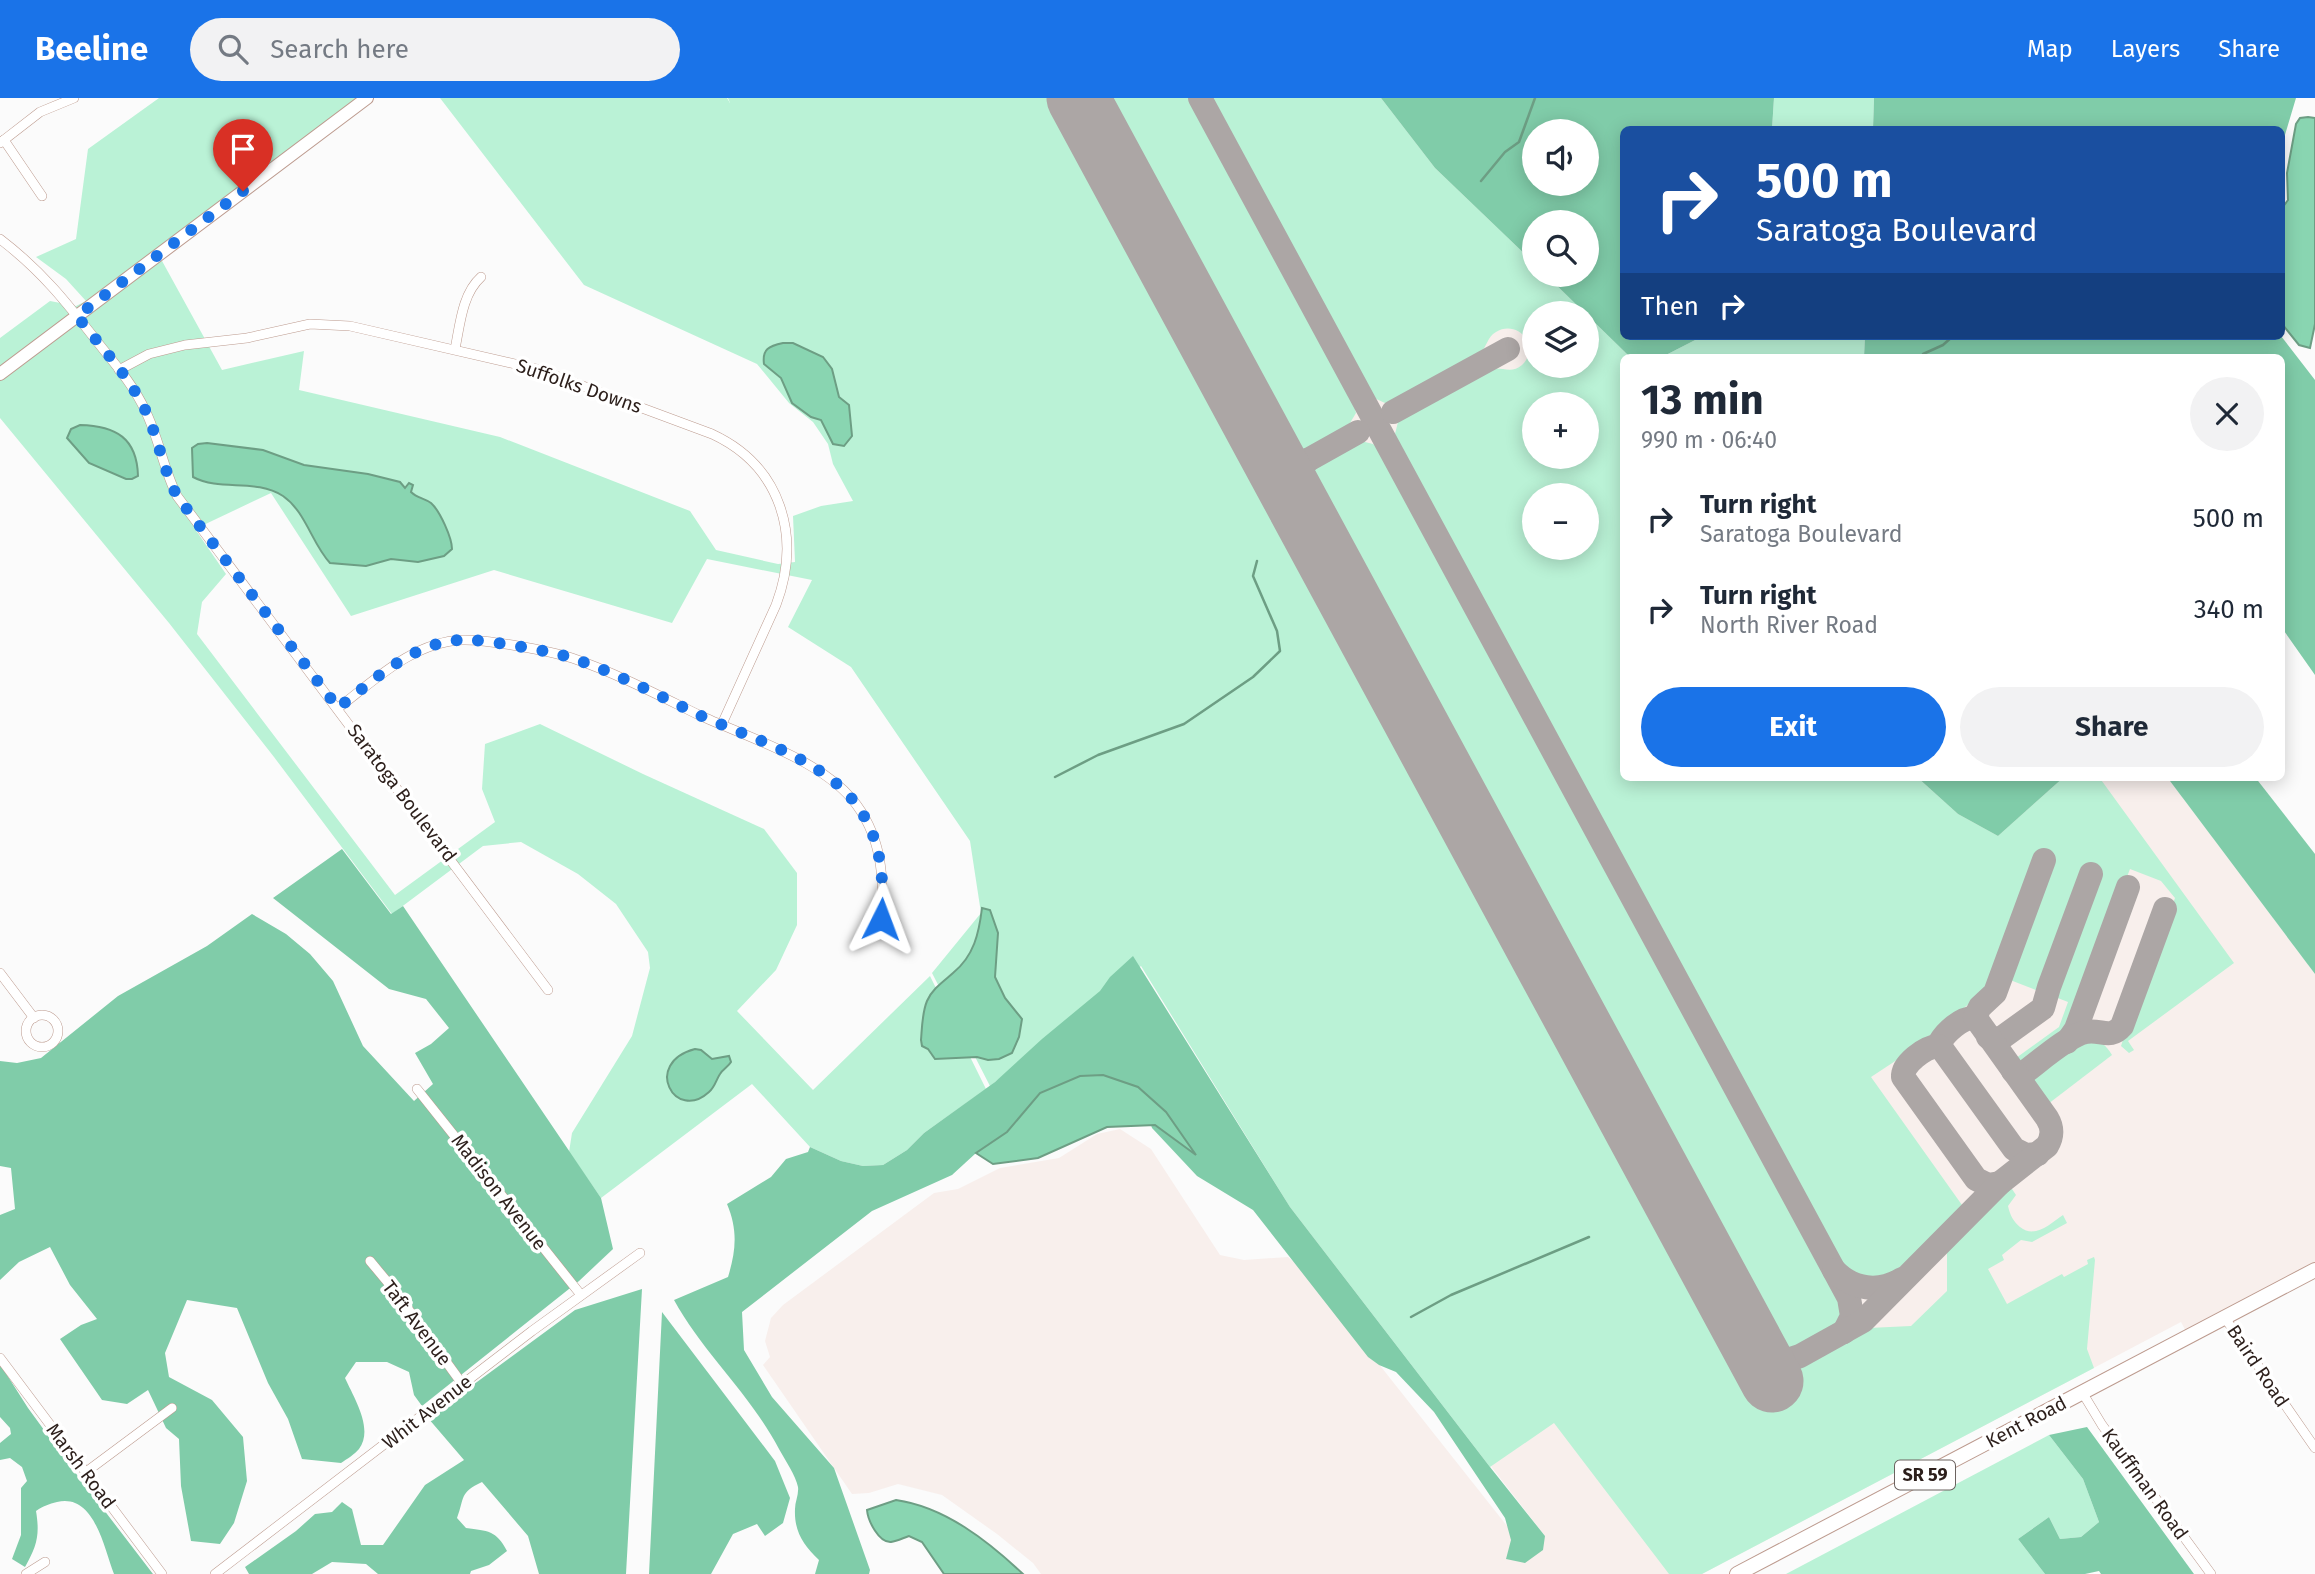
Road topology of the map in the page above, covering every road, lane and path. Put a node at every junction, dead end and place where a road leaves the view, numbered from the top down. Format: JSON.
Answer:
{"nodes":[{"id":1,"x":74,"y":98,"type":"edge"},
{"id":2,"x":367,"y":98,"type":"edge"},
{"id":3,"x":2,"y":141,"type":"edge"},
{"id":4,"x":42,"y":196,"type":"dead end"},
{"id":5,"x":0,"y":239,"type":"edge"},
{"id":6,"x":481,"y":277,"type":"dead end"},
{"id":7,"x":77,"y":316,"type":"junction"},
{"id":8,"x":455,"y":349,"type":"junction"},
{"id":9,"x":119,"y":370,"type":"junction"},
{"id":10,"x":0,"y":374,"type":"edge"},
{"id":11,"x":338,"y":708,"type":"junction"},
{"id":12,"x":722,"y":724,"type":"junction"},
{"id":13,"x":881,"y":919,"type":"dead end"},
{"id":14,"x":0,"y":973,"type":"edge"},
{"id":15,"x":548,"y":990,"type":"dead end"},
{"id":16,"x":34,"y":1018,"type":"dead end"},
{"id":17,"x":417,"y":1089,"type":"dead end"},
{"id":18,"x":640,"y":1252,"type":"dead end"},
{"id":19,"x":370,"y":1261,"type":"dead end"},
{"id":20,"x":2315,"y":1270,"type":"edge"},
{"id":21,"x":581,"y":1295,"type":"junction"},
{"id":22,"x":2225,"y":1318,"type":"junction"},
{"id":23,"x":0,"y":1358,"type":"edge"},
{"id":24,"x":463,"y":1385,"type":"junction"},
{"id":25,"x":2082,"y":1392,"type":"junction"},
{"id":26,"x":172,"y":1408,"type":"dead end"},
{"id":27,"x":2315,"y":1448,"type":"edge"},
{"id":28,"x":86,"y":1472,"type":"junction"},
{"id":29,"x":45,"y":1562,"type":"dead end"},
{"id":30,"x":26,"y":1574,"type":"edge"},
{"id":31,"x":162,"y":1574,"type":"edge"},
{"id":32,"x":215,"y":1574,"type":"edge"},
{"id":33,"x":1737,"y":1574,"type":"edge"},
{"id":34,"x":2211,"y":1574,"type":"edge"}],
"edges":[{"from":1,"to":3,"type":"street"},
{"from":2,"to":7,"type":"street"},
{"from":3,"to":4,"type":"street"},
{"from":5,"to":7,"type":"street","name":"Saratoga Boulevard"},
{"from":6,"to":8,"type":"street"},
{"from":7,"to":9,"type":"street","name":"Saratoga Boulevard"},
{"from":7,"to":10,"type":"street"},
{"from":8,"to":9,"type":"street","name":"Suffolks Downs"},
{"from":8,"to":12,"type":"street","name":"Suffolks Downs"},
{"from":9,"to":11,"type":"street","name":"Saratoga Boulevard"},
{"from":11,"to":12,"type":"street"},
{"from":11,"to":15,"type":"street","name":"Saratoga Boulevard"},
{"from":12,"to":13,"type":"street"},
{"from":14,"to":16,"type":"street"},
{"from":17,"to":21,"type":"street","name":"Madison Avenue"},
{"from":18,"to":21,"type":"street","name":"Whit Avenue"},
{"from":19,"to":24,"type":"street","name":"Taft Avenue"},
{"from":20,"to":22,"type":"main road","name":"Kent Road","number":"SR 59"},
{"from":21,"to":24,"type":"street","name":"Whit Avenue"},
{"from":22,"to":25,"type":"main road","name":"Kent Road","number":"SR 59"},
{"from":22,"to":27,"type":"street","name":"Baird Road"},
{"from":23,"to":28,"type":"street","name":"Marsh Road"},
{"from":24,"to":32,"type":"street","name":"Whit Avenue"},
{"from":25,"to":33,"type":"main road","name":"Kent Road","number":"SR 59"},
{"from":25,"to":34,"type":"street","name":"Kauffman Road"},
{"from":26,"to":28,"type":"street"},
{"from":28,"to":31,"type":"street","name":"Marsh Road"},
{"from":29,"to":30,"type":"street"}]}
